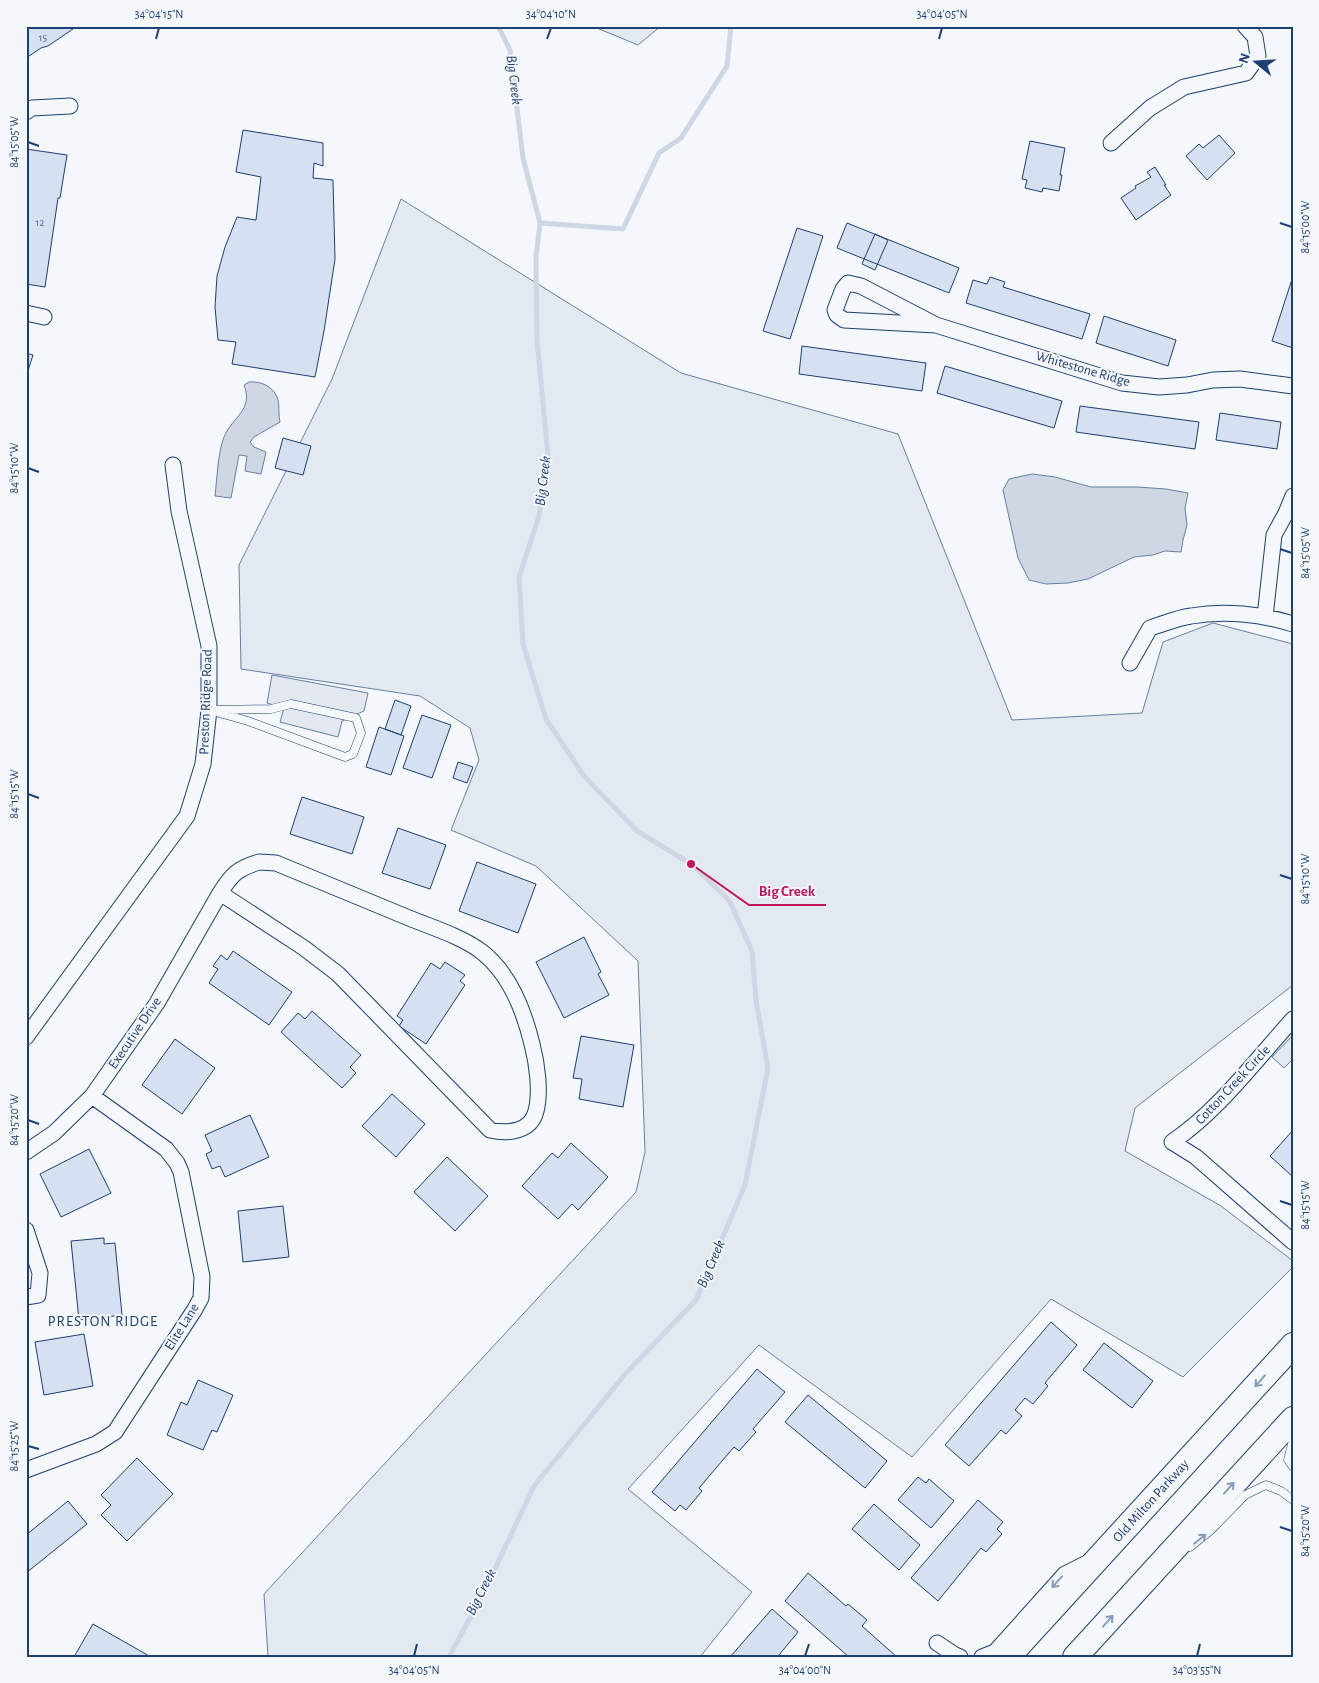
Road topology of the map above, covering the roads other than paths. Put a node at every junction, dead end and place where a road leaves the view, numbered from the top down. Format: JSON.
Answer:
{"nodes":[{"id":1,"x":1245,"y":26,"type":"edge"},
{"id":2,"x":70,"y":106,"type":"dead end"},
{"id":3,"x":26,"y":112,"type":"edge"},
{"id":4,"x":1111,"y":143,"type":"dead end"},
{"id":5,"x":26,"y":313,"type":"edge"},
{"id":6,"x":44,"y":316,"type":"dead end"},
{"id":7,"x":936,"y":325,"type":"junction"},
{"id":8,"x":1293,"y":386,"type":"edge"},
{"id":9,"x":173,"y":466,"type":"dead end"},
{"id":10,"x":1293,"y":496,"type":"edge"},
{"id":11,"x":1265,"y":617,"type":"junction"},
{"id":12,"x":1293,"y":624,"type":"edge"},
{"id":13,"x":1130,"y":663,"type":"dead end"},
{"id":14,"x":208,"y":710,"type":"junction"},
{"id":15,"x":220,"y":893,"type":"junction"},
{"id":16,"x":1293,"y":1020,"type":"edge"},
{"id":17,"x":26,"y":1037,"type":"edge"},
{"id":18,"x":92,"y":1096,"type":"junction"},
{"id":19,"x":26,"y":1152,"type":"edge"},
{"id":20,"x":26,"y":1230,"type":"edge"},
{"id":21,"x":1293,"y":1242,"type":"edge"},
{"id":22,"x":26,"y":1296,"type":"edge"},
{"id":23,"x":1293,"y":1345,"type":"edge"},
{"id":24,"x":1293,"y":1419,"type":"edge"},
{"id":25,"x":1293,"y":1440,"type":"edge"},
{"id":26,"x":1293,"y":1468,"type":"edge"},
{"id":27,"x":26,"y":1470,"type":"edge"},
{"id":28,"x":1293,"y":1500,"type":"edge"},
{"id":29,"x":1099,"y":1557,"type":"junction"},
{"id":30,"x":1134,"y":1592,"type":"junction"},
{"id":31,"x":945,"y":1657,"type":"edge"},
{"id":32,"x":960,"y":1657,"type":"edge"},
{"id":33,"x":982,"y":1657,"type":"edge"},
{"id":34,"x":1008,"y":1657,"type":"edge"},
{"id":35,"x":1075,"y":1657,"type":"edge"}],
"edges":[{"from":1,"to":4,"type":"street"},
{"from":2,"to":3,"type":"street"},
{"from":5,"to":6,"type":"street"},
{"from":7,"to":7,"type":"street","name":"Whitestone Ridge"},
{"from":7,"to":8,"type":"street","name":"Whitestone Ridge"},
{"from":9,"to":14,"type":"street","name":"Preston Ridge Road"},
{"from":10,"to":11,"type":"street"},
{"from":11,"to":12,"type":"street"},
{"from":11,"to":13,"type":"street"},
{"from":14,"to":14,"type":"lane"},
{"from":14,"to":17,"type":"street","name":"Preston Ridge Road"},
{"from":15,"to":15,"type":"street","name":"Executive Drive"},
{"from":15,"to":18,"type":"street","name":"Executive Drive"},
{"from":16,"to":21,"type":"street","name":"Cotton Creek Circle"},
{"from":18,"to":19,"type":"street","name":"Executive Drive"},
{"from":18,"to":27,"type":"street","name":"Elite Lane"},
{"from":20,"to":22,"type":"street"},
{"from":23,"to":29,"type":"highway","name":"Old Milton Parkway","one_way":true},
{"from":30,"to":24,"type":"highway","one_way":true},
{"from":25,"to":26,"type":"lane"},
{"from":30,"to":28,"type":"lane","one_way":true},
{"from":29,"to":33,"type":"street","one_way":true},
{"from":29,"to":34,"type":"highway","name":"Old Milton Parkway"},
{"from":35,"to":30,"type":"highway","one_way":true},
{"from":31,"to":32,"type":"street"}]}
